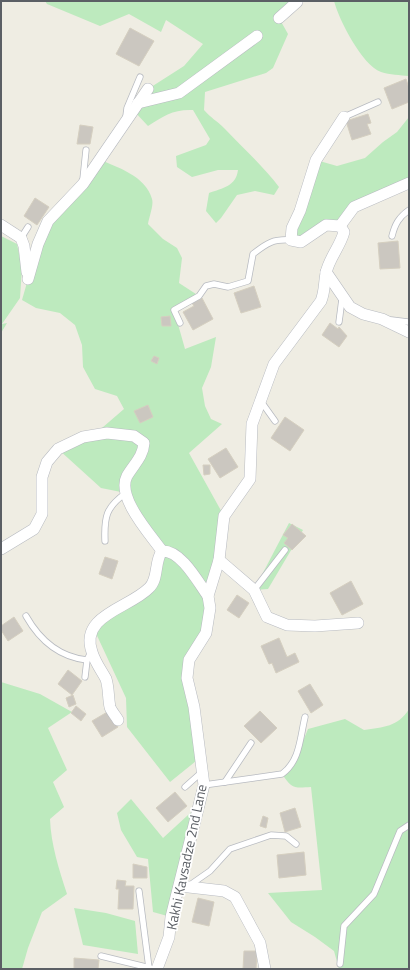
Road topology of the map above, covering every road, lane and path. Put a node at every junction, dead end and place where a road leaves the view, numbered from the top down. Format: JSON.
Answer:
{"nodes":[{"id":1,"x":298,"y":2,"type":"edge"},
{"id":2,"x":279,"y":18,"type":"dead end"},
{"id":3,"x":257,"y":36,"type":"dead end"},
{"id":4,"x":140,"y":77,"type":"dead end"},
{"id":5,"x":148,"y":89,"type":"dead end"},
{"id":6,"x":378,"y":102,"type":"dead end"},
{"id":7,"x":138,"y":103,"type":"junction"},
{"id":8,"x":344,"y":117,"type":"joint"},
{"id":9,"x":126,"y":121,"type":"junction"},
{"id":10,"x":86,"y":150,"type":"dead end"},
{"id":11,"x":409,"y":183,"type":"edge"},
{"id":12,"x":83,"y":184,"type":"junction"},
{"id":13,"x":409,"y":210,"type":"edge"},
{"id":14,"x":1,"y":225,"type":"edge"},
{"id":15,"x":340,"y":226,"type":"junction"},
{"id":16,"x":28,"y":227,"type":"dead end"},
{"id":17,"x":392,"y":236,"type":"dead end"},
{"id":18,"x":21,"y":238,"type":"junction"},
{"id":19,"x":291,"y":240,"type":"junction"},
{"id":20,"x":326,"y":272,"type":"junction"},
{"id":21,"x":342,"y":298,"type":"junction"},
{"id":22,"x":339,"y":322,"type":"dead end"},
{"id":23,"x":180,"y":323,"type":"dead end"},
{"id":24,"x":408,"y":327,"type":"edge"},
{"id":25,"x":260,"y":400,"type":"junction"},
{"id":26,"x":275,"y":421,"type":"dead end"},
{"id":27,"x":126,"y":493,"type":"junction"},
{"id":28,"x":105,"y":541,"type":"dead end"},
{"id":29,"x":1,"y":549,"type":"edge"},
{"id":30,"x":285,"y":550,"type":"dead end"},
{"id":31,"x":162,"y":551,"type":"junction"},
{"id":32,"x":219,"y":560,"type":"junction"},
{"id":33,"x":254,"y":590,"type":"junction"},
{"id":34,"x":208,"y":596,"type":"junction"},
{"id":35,"x":26,"y":616,"type":"dead end"},
{"id":36,"x":358,"y":623,"type":"dead end"},
{"id":37,"x":89,"y":656,"type":"junction"},
{"id":38,"x":85,"y":677,"type":"dead end"},
{"id":39,"x":305,"y":717,"type":"dead end"},
{"id":40,"x":118,"y":720,"type":"dead end"},
{"id":41,"x":251,"y":743,"type":"dead end"},
{"id":42,"x":204,"y":771,"type":"junction"},
{"id":43,"x":225,"y":782,"type":"junction"},
{"id":44,"x":204,"y":785,"type":"junction"},
{"id":45,"x":185,"y":787,"type":"dead end"},
{"id":46,"x":409,"y":825,"type":"edge"},
{"id":47,"x":296,"y":844,"type":"dead end"},
{"id":48,"x":184,"y":886,"type":"junction"},
{"id":49,"x":138,"y":891,"type":"dead end"},
{"id":50,"x":101,"y":956,"type":"dead end"},
{"id":51,"x":340,"y":964,"type":"dead end"},
{"id":52,"x":151,"y":969,"type":"edge"},
{"id":53,"x":265,"y":969,"type":"edge"}],
"edges":[{"from":1,"to":2,"type":"street"},
{"from":3,"to":7,"type":"street"},
{"from":4,"to":9,"type":"lane"},
{"from":5,"to":7,"type":"street"},
{"from":6,"to":8,"type":"lane"},
{"from":7,"to":9,"type":"street"},
{"from":8,"to":19,"type":"street"},
{"from":9,"to":12,"type":"street"},
{"from":10,"to":12,"type":"lane"},
{"from":11,"to":15,"type":"street"},
{"from":12,"to":18,"type":"street"},
{"from":13,"to":17,"type":"lane"},
{"from":14,"to":18,"type":"street"},
{"from":15,"to":19,"type":"street"},
{"from":15,"to":20,"type":"street","name":"Kakhi Kavsadze 2nd Lane"},
{"from":16,"to":18,"type":"lane"},
{"from":19,"to":23,"type":"lane"},
{"from":20,"to":21,"type":"street"},
{"from":20,"to":25,"type":"street","name":"Kakhi Kavsadze 2nd Lane"},
{"from":21,"to":22,"type":"lane"},
{"from":21,"to":24,"type":"street"},
{"from":25,"to":26,"type":"lane"},
{"from":25,"to":32,"type":"street","name":"Kakhi Kavsadze 2nd Lane"},
{"from":27,"to":28,"type":"lane"},
{"from":27,"to":29,"type":"street"},
{"from":27,"to":31,"type":"street"},
{"from":30,"to":33,"type":"lane"},
{"from":31,"to":34,"type":"street"},
{"from":31,"to":37,"type":"street"},
{"from":32,"to":33,"type":"street"},
{"from":32,"to":34,"type":"street","name":"Kakhi Kavsadze 2nd Lane"},
{"from":33,"to":36,"type":"street"},
{"from":34,"to":42,"type":"street","name":"Kakhi Kavsadze 2nd Lane"},
{"from":35,"to":37,"type":"lane"},
{"from":37,"to":38,"type":"lane"},
{"from":37,"to":40,"type":"street"},
{"from":39,"to":43,"type":"lane"},
{"from":41,"to":43,"type":"lane"},
{"from":42,"to":44,"type":"street","name":"Kakhi Kavsadze 2nd Lane"},
{"from":42,"to":45,"type":"lane"},
{"from":43,"to":44,"type":"lane"},
{"from":44,"to":48,"type":"street","name":"Kakhi Kavsadze 2nd Lane"},
{"from":46,"to":51,"type":"lane"},
{"from":47,"to":48,"type":"lane"},
{"from":48,"to":52,"type":"street","name":"Kakhi Kavsadze 2nd Lane"},
{"from":48,"to":53,"type":"street"},
{"from":49,"to":52,"type":"lane"},
{"from":50,"to":52,"type":"lane"}]}
